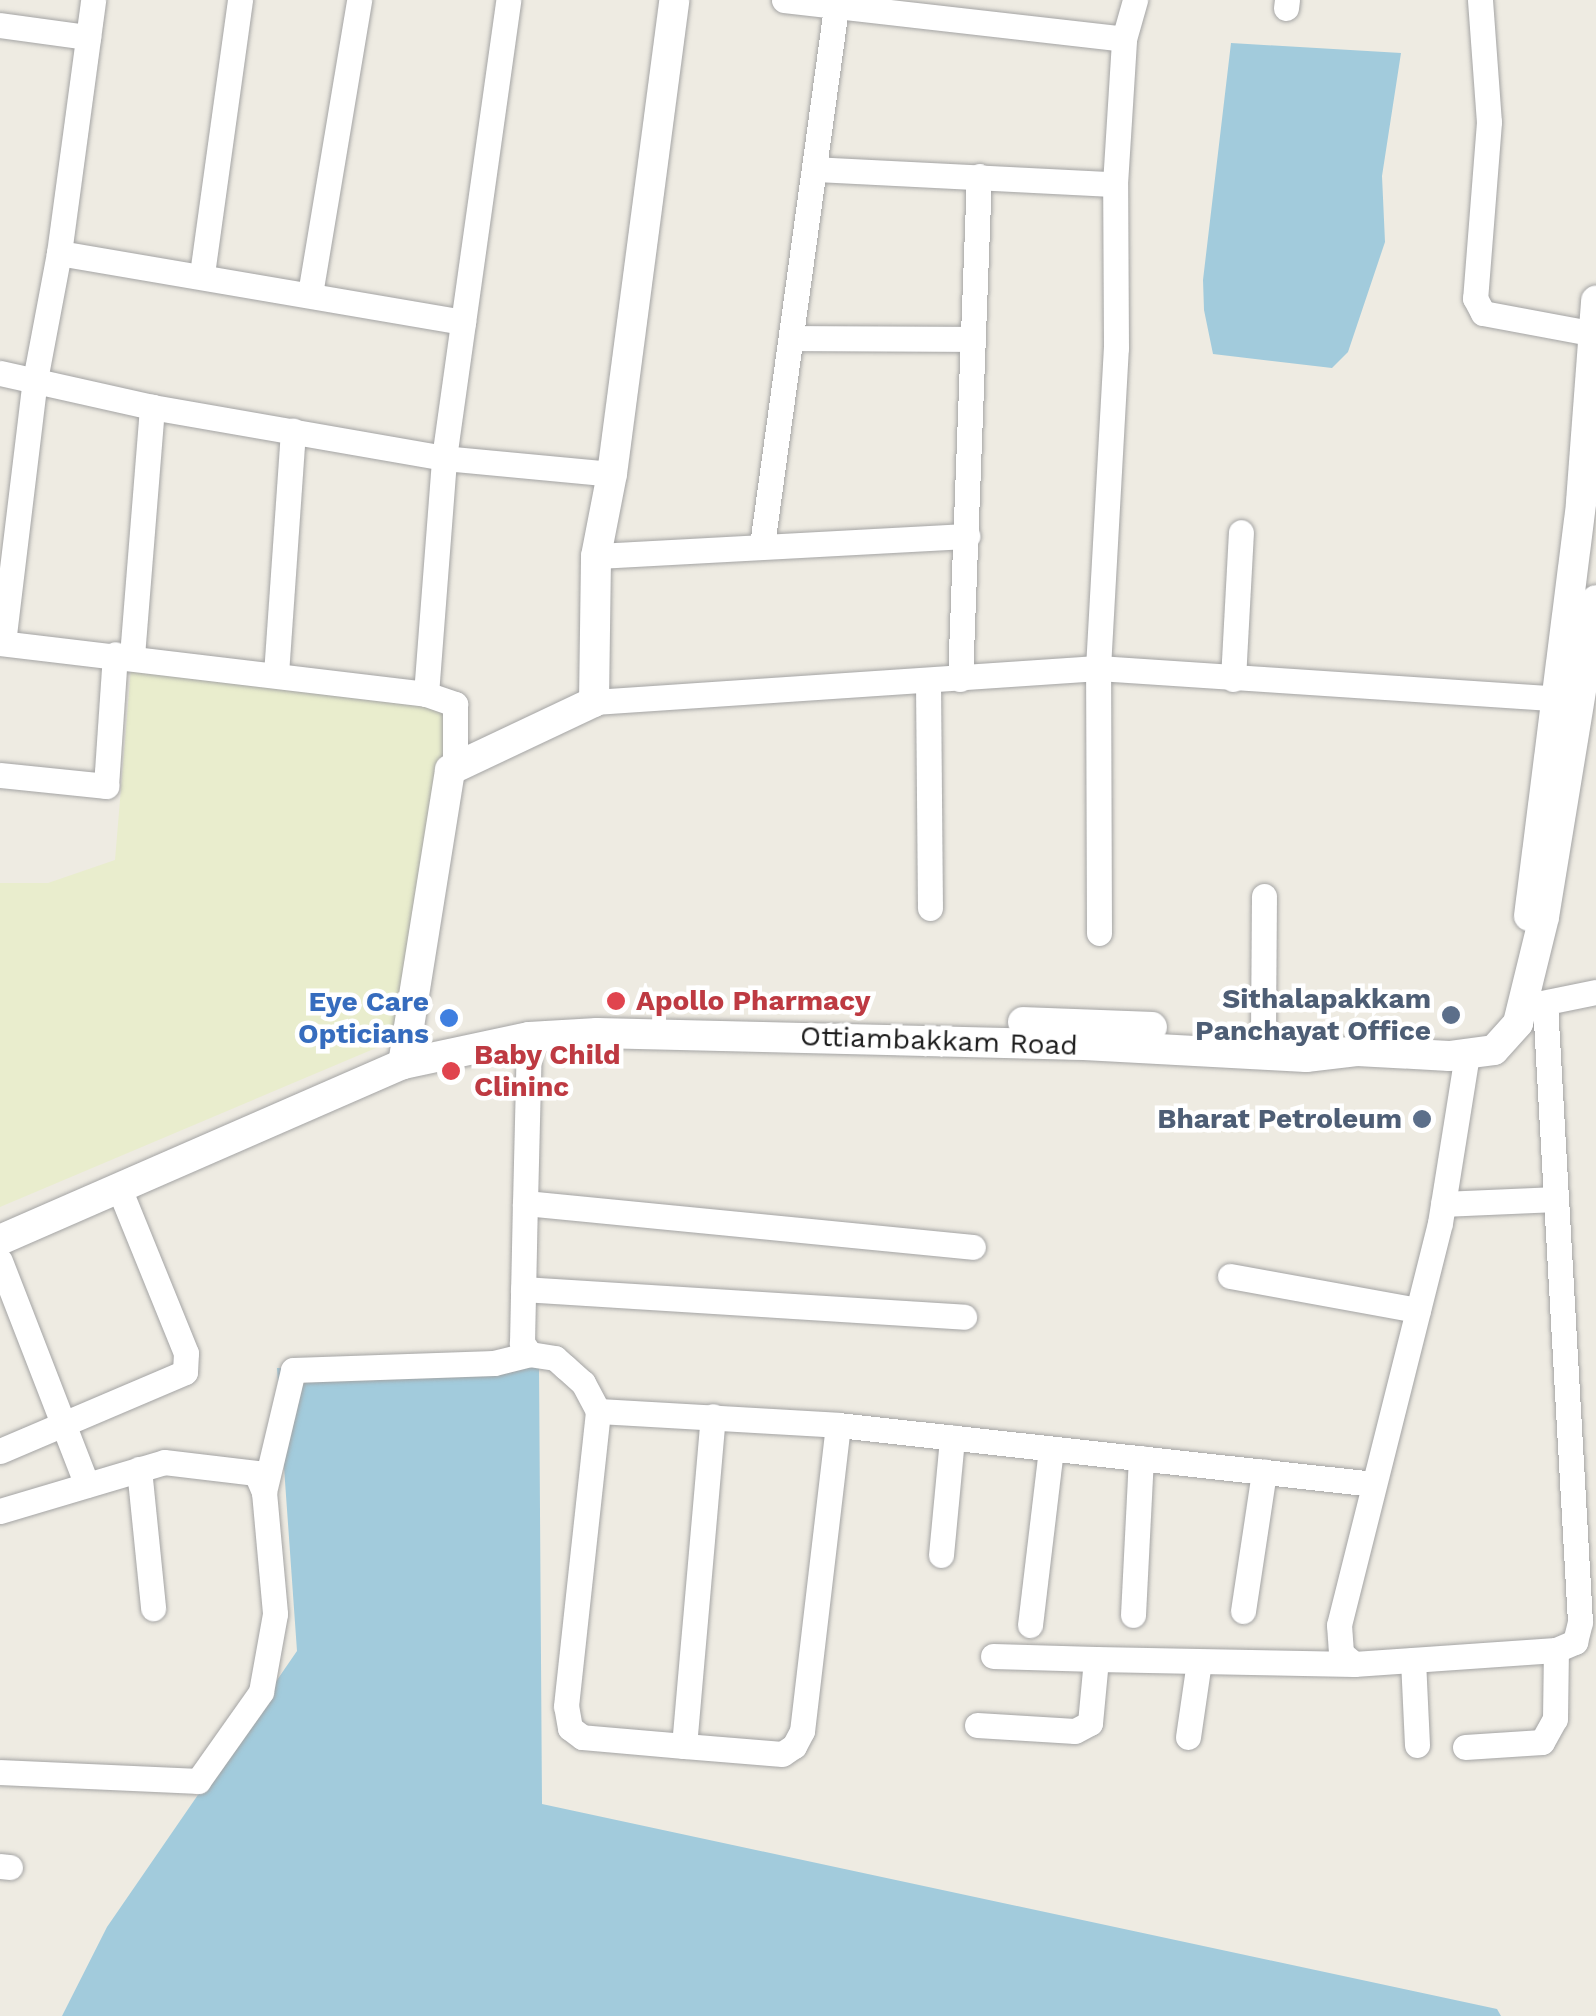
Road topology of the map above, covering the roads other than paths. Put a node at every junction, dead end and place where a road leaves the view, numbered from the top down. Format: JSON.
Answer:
{"nodes":[{"id":1,"x":93,"y":0,"type":"edge"},
{"id":2,"x":240,"y":0,"type":"edge"},
{"id":3,"x":359,"y":0,"type":"edge"},
{"id":4,"x":508,"y":0,"type":"edge"},
{"id":5,"x":674,"y":0,"type":"edge"},
{"id":6,"x":784,"y":0,"type":"edge"},
{"id":7,"x":1135,"y":0,"type":"edge"},
{"id":8,"x":1480,"y":0,"type":"edge"},
{"id":9,"x":836,"y":3,"type":"edge"},
{"id":10,"x":960,"y":10,"type":"edge"},
{"id":11,"x":0,"y":24,"type":"edge"},
{"id":12,"x":88,"y":38,"type":"junction"},
{"id":13,"x":1124,"y":39,"type":"junction"},
{"id":14,"x":814,"y":169,"type":"junction"},
{"id":15,"x":978,"y":176,"type":"junction"},
{"id":16,"x":1115,"y":184,"type":"junction"},
{"id":17,"x":59,"y":254,"type":"junction"},
{"id":18,"x":202,"y":274,"type":"junction"},
{"id":19,"x":310,"y":294,"type":"junction"},
{"id":20,"x":1596,"y":301,"type":"edge"},
{"id":21,"x":464,"y":322,"type":"junction"},
{"id":22,"x":1595,"y":334,"type":"edge"},
{"id":23,"x":791,"y":338,"type":"junction"},
{"id":24,"x":973,"y":339,"type":"junction"},
{"id":25,"x":0,"y":374,"type":"edge"},
{"id":26,"x":35,"y":380,"type":"junction"},
{"id":27,"x":152,"y":407,"type":"junction"},
{"id":28,"x":293,"y":431,"type":"junction"},
{"id":29,"x":444,"y":458,"type":"junction"},
{"id":30,"x":612,"y":474,"type":"junction"},
{"id":31,"x":1241,"y":532,"type":"dead end"},
{"id":32,"x":966,"y":536,"type":"junction"},
{"id":33,"x":762,"y":545,"type":"junction"},
{"id":34,"x":596,"y":556,"type":"junction"},
{"id":35,"x":1596,"y":600,"type":"edge"},
{"id":36,"x":2,"y":643,"type":"edge"},
{"id":37,"x":124,"y":655,"type":"junction"},
{"id":38,"x":1098,"y":668,"type":"junction"},
{"id":39,"x":276,"y":674,"type":"junction"},
{"id":40,"x":1233,"y":678,"type":"junction"},
{"id":41,"x":960,"y":680,"type":"junction"},
{"id":42,"x":928,"y":682,"type":"junction"},
{"id":43,"x":426,"y":694,"type":"junction"},
{"id":44,"x":1555,"y":698,"type":"junction"},
{"id":45,"x":594,"y":702,"type":"junction"},
{"id":46,"x":455,"y":768,"type":"junction"},
{"id":47,"x":0,"y":775,"type":"edge"},
{"id":48,"x":1264,"y":896,"type":"dead end"},
{"id":49,"x":930,"y":908,"type":"dead end"},
{"id":50,"x":1100,"y":932,"type":"dead end"},
{"id":51,"x":1530,"y":970,"type":"junction"},
{"id":52,"x":1596,"y":992,"type":"edge"},
{"id":53,"x":1534,"y":1004,"type":"junction"},
{"id":54,"x":1263,"y":1036,"type":"junction"},
{"id":55,"x":528,"y":1038,"type":"junction"},
{"id":56,"x":1357,"y":1051,"type":"junction"},
{"id":57,"x":1467,"y":1055,"type":"junction"},
{"id":58,"x":404,"y":1064,"type":"junction"},
{"id":59,"x":119,"y":1188,"type":"junction"},
{"id":60,"x":1556,"y":1199,"type":"junction"},
{"id":61,"x":525,"y":1204,"type":"junction"},
{"id":62,"x":1443,"y":1204,"type":"junction"},
{"id":63,"x":0,"y":1240,"type":"edge"},
{"id":64,"x":973,"y":1246,"type":"dead end"},
{"id":65,"x":0,"y":1260,"type":"edge"},
{"id":66,"x":1230,"y":1276,"type":"dead end"},
{"id":67,"x":523,"y":1289,"type":"junction"},
{"id":68,"x":1418,"y":1310,"type":"junction"},
{"id":69,"x":964,"y":1317,"type":"dead end"},
{"id":70,"x":530,"y":1354,"type":"junction"},
{"id":71,"x":598,"y":1411,"type":"junction"},
{"id":72,"x":714,"y":1416,"type":"junction"},
{"id":73,"x":838,"y":1425,"type":"junction"},
{"id":74,"x":64,"y":1426,"type":"junction"},
{"id":75,"x":952,"y":1438,"type":"junction"},
{"id":76,"x":1050,"y":1449,"type":"junction"},
{"id":77,"x":0,"y":1452,"type":"edge"},
{"id":78,"x":1141,"y":1458,"type":"junction"},
{"id":79,"x":139,"y":1469,"type":"junction"},
{"id":80,"x":1596,"y":1470,"type":"edge"},
{"id":81,"x":1264,"y":1472,"type":"junction"},
{"id":82,"x":1570,"y":1472,"type":"junction"},
{"id":83,"x":1374,"y":1484,"type":"junction"},
{"id":84,"x":87,"y":1485,"type":"junction"},
{"id":85,"x":264,"y":1492,"type":"junction"},
{"id":86,"x":0,"y":1510,"type":"edge"},
{"id":87,"x":941,"y":1555,"type":"dead end"},
{"id":88,"x":153,"y":1608,"type":"dead end"},
{"id":89,"x":1243,"y":1612,"type":"dead end"},
{"id":90,"x":1133,"y":1615,"type":"dead end"},
{"id":91,"x":1030,"y":1625,"type":"dead end"},
{"id":92,"x":1556,"y":1650,"type":"junction"},
{"id":93,"x":993,"y":1656,"type":"dead end"},
{"id":94,"x":1096,"y":1660,"type":"junction"},
{"id":95,"x":1412,"y":1660,"type":"junction"},
{"id":96,"x":1199,"y":1662,"type":"junction"},
{"id":97,"x":1354,"y":1664,"type":"junction"},
{"id":98,"x":977,"y":1725,"type":"dead end"},
{"id":99,"x":1188,"y":1736,"type":"dead end"},
{"id":100,"x":1418,"y":1745,"type":"dead end"},
{"id":101,"x":684,"y":1746,"type":"junction"},
{"id":102,"x":1466,"y":1747,"type":"dead end"},
{"id":103,"x":0,"y":1772,"type":"edge"}],
"edges":[{"from":1,"to":12,"type":"street"},
{"from":2,"to":18,"type":"street"},
{"from":3,"to":19,"type":"street"},
{"from":4,"to":21,"type":"street"},
{"from":5,"to":30,"type":"street"},
{"from":6,"to":9,"type":"street"},
{"from":7,"to":13,"type":"street"},
{"from":8,"to":22,"type":"street"},
{"from":9,"to":10,"type":"street"},
{"from":9,"to":14,"type":"street"},
{"from":10,"to":13,"type":"street"},
{"from":11,"to":12,"type":"street"},
{"from":12,"to":17,"type":"street"},
{"from":13,"to":16,"type":"street"},
{"from":14,"to":15,"type":"street"},
{"from":14,"to":23,"type":"street"},
{"from":15,"to":16,"type":"street"},
{"from":15,"to":24,"type":"street"},
{"from":16,"to":38,"type":"street"},
{"from":17,"to":18,"type":"street"},
{"from":17,"to":26,"type":"street"},
{"from":18,"to":19,"type":"street"},
{"from":19,"to":21,"type":"street"},
{"from":20,"to":22,"type":"street","name":"Ottiambakkam Road"},
{"from":21,"to":29,"type":"street"},
{"from":22,"to":44,"type":"street","name":"Ottiambakkam Road"},
{"from":23,"to":24,"type":"street"},
{"from":23,"to":33,"type":"street"},
{"from":24,"to":32,"type":"street"},
{"from":25,"to":26,"type":"street"},
{"from":26,"to":27,"type":"street"},
{"from":26,"to":36,"type":"street"},
{"from":27,"to":28,"type":"street"},
{"from":27,"to":37,"type":"street"},
{"from":28,"to":29,"type":"street"},
{"from":28,"to":39,"type":"street"},
{"from":29,"to":30,"type":"street"},
{"from":29,"to":43,"type":"street"},
{"from":30,"to":34,"type":"street"},
{"from":31,"to":40,"type":"street"},
{"from":32,"to":33,"type":"street"},
{"from":32,"to":41,"type":"street"},
{"from":33,"to":34,"type":"street"},
{"from":34,"to":45,"type":"street"},
{"from":35,"to":51,"type":"street","name":"Ottiambakkam Road"},
{"from":36,"to":37,"type":"street"},
{"from":37,"to":39,"type":"street"},
{"from":37,"to":47,"type":"street"},
{"from":38,"to":40,"type":"street"},
{"from":38,"to":41,"type":"street"},
{"from":38,"to":50,"type":"street"},
{"from":39,"to":43,"type":"street"},
{"from":40,"to":44,"type":"street"},
{"from":41,"to":42,"type":"street"},
{"from":42,"to":45,"type":"street"},
{"from":42,"to":49,"type":"street"},
{"from":43,"to":46,"type":"street"},
{"from":44,"to":51,"type":"street","name":"Ottiambakkam Road"},
{"from":45,"to":46,"type":"street"},
{"from":46,"to":58,"type":"street"},
{"from":48,"to":54,"type":"street"},
{"from":51,"to":53,"type":"street","name":"Ottiambakkam Road"},
{"from":52,"to":53,"type":"street"},
{"from":53,"to":57,"type":"street","name":"Ottiambakkam Road"},
{"from":53,"to":60,"type":"street"},
{"from":54,"to":56,"type":"street","name":"Ottiambakkam Road"},
{"from":54,"to":58,"type":"street","name":"Ottiambakkam Road"},
{"from":55,"to":56,"type":"street","name":"Ottiambakkam Road"},
{"from":55,"to":58,"type":"street","name":"Ottiambakkam Road"},
{"from":55,"to":61,"type":"street"},
{"from":56,"to":57,"type":"street","name":"Ottiambakkam Road"},
{"from":57,"to":62,"type":"street"},
{"from":58,"to":59,"type":"street","name":"Ottiambakkam Road"},
{"from":59,"to":63,"type":"street","name":"Ottiambakkam Road"},
{"from":59,"to":74,"type":"street"},
{"from":60,"to":62,"type":"street"},
{"from":60,"to":82,"type":"street"},
{"from":61,"to":64,"type":"street"},
{"from":61,"to":67,"type":"street"},
{"from":62,"to":68,"type":"street"},
{"from":65,"to":74,"type":"street"},
{"from":66,"to":68,"type":"street"},
{"from":67,"to":69,"type":"street"},
{"from":67,"to":70,"type":"street"},
{"from":68,"to":83,"type":"street"},
{"from":70,"to":71,"type":"street"},
{"from":70,"to":85,"type":"street"},
{"from":71,"to":72,"type":"street"},
{"from":71,"to":101,"type":"street"},
{"from":72,"to":73,"type":"street"},
{"from":72,"to":101,"type":"street"},
{"from":73,"to":75,"type":"street"},
{"from":73,"to":101,"type":"street"},
{"from":74,"to":77,"type":"street"},
{"from":74,"to":84,"type":"street"},
{"from":75,"to":76,"type":"street"},
{"from":75,"to":87,"type":"street"},
{"from":76,"to":78,"type":"street"},
{"from":76,"to":91,"type":"street"},
{"from":78,"to":81,"type":"street"},
{"from":78,"to":90,"type":"street"},
{"from":79,"to":84,"type":"street"},
{"from":79,"to":85,"type":"street"},
{"from":79,"to":88,"type":"street"},
{"from":80,"to":82,"type":"street"},
{"from":81,"to":83,"type":"street"},
{"from":81,"to":89,"type":"street"},
{"from":82,"to":92,"type":"street"},
{"from":83,"to":97,"type":"street"},
{"from":84,"to":86,"type":"street"},
{"from":85,"to":103,"type":"street"},
{"from":92,"to":95,"type":"street"},
{"from":92,"to":102,"type":"street"},
{"from":93,"to":94,"type":"street"},
{"from":94,"to":96,"type":"street"},
{"from":94,"to":98,"type":"street"},
{"from":95,"to":97,"type":"street"},
{"from":95,"to":100,"type":"street"},
{"from":96,"to":97,"type":"street"},
{"from":96,"to":99,"type":"street"}]}
